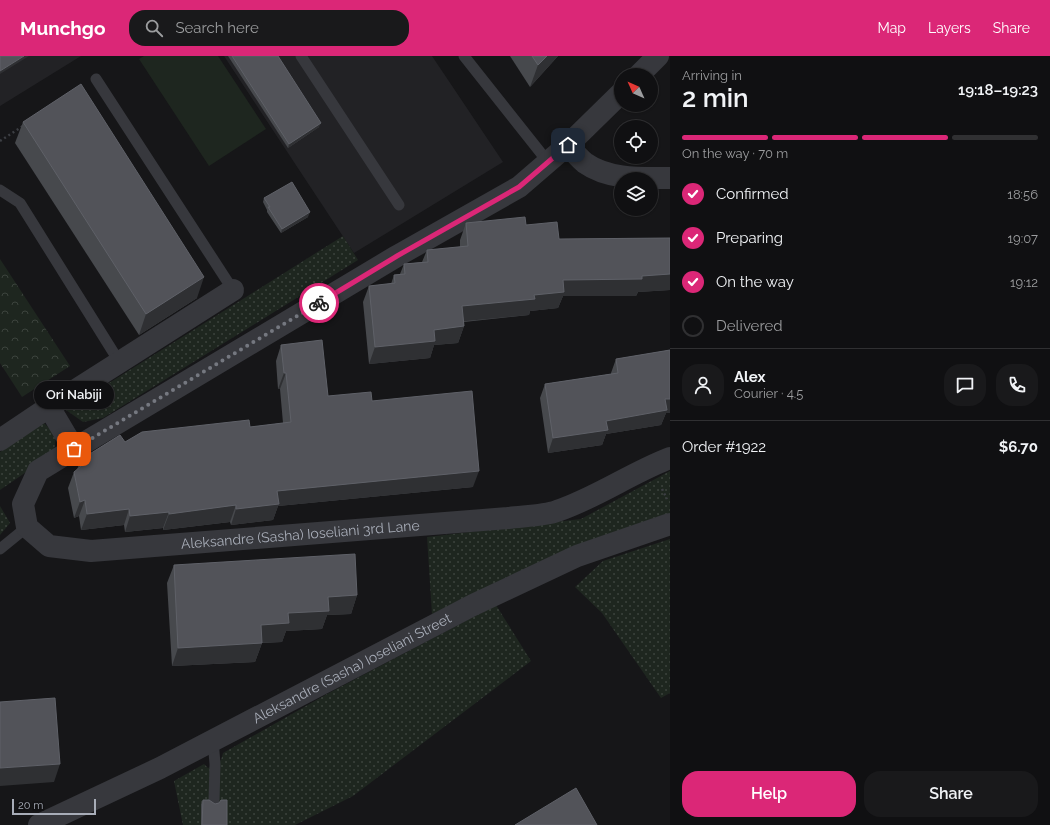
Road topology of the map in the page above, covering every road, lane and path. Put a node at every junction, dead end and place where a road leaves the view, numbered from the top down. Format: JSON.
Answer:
{"nodes":[{"id":1,"x":301,"y":56,"type":"edge"},
{"id":2,"x":464,"y":56,"type":"edge"},
{"id":3,"x":658,"y":56,"type":"edge"},
{"id":4,"x":646,"y":68,"type":"edge"},
{"id":5,"x":96,"y":79,"type":"dead end"},
{"id":6,"x":614,"y":100,"type":"edge"},
{"id":7,"x":26,"y":125,"type":"edge"},
{"id":8,"x":0,"y":141,"type":"edge"},
{"id":9,"x":568,"y":145,"type":"junction"},
{"id":10,"x":548,"y":162,"type":"junction"},
{"id":11,"x":670,"y":178,"type":"edge"},
{"id":12,"x":0,"y":190,"type":"edge"},
{"id":13,"x":399,"y":205,"type":"dead end"},
{"id":14,"x":233,"y":290,"type":"joint"},
{"id":15,"x":120,"y":363,"type":"junction"},
{"id":16,"x":49,"y":407,"type":"junction"},
{"id":17,"x":0,"y":440,"type":"edge"},
{"id":18,"x":74,"y":449,"type":"junction"},
{"id":19,"x":670,"y":458,"type":"edge"},
{"id":20,"x":662,"y":488,"type":"dead end"},
{"id":21,"x":670,"y":505,"type":"edge"},
{"id":22,"x":670,"y":524,"type":"edge"},
{"id":23,"x":27,"y":527,"type":"junction"},
{"id":24,"x":0,"y":549,"type":"edge"},
{"id":25,"x":213,"y":740,"type":"junction"},
{"id":26,"x":214,"y":801,"type":"edge"},
{"id":27,"x":39,"y":825,"type":"edge"}],
"edges":[{"from":1,"to":13,"type":"lane"},
{"from":2,"to":10,"type":"lane"},
{"from":3,"to":4,"type":"street"},
{"from":5,"to":14,"type":"lane"},
{"from":6,"to":9,"type":"street"},
{"from":7,"to":8,"type":"path"},
{"from":9,"to":10,"type":"street"},
{"from":9,"to":11,"type":"street"},
{"from":10,"to":18,"type":"street"},
{"from":12,"to":15,"type":"lane"},
{"from":14,"to":15,"type":"street"},
{"from":15,"to":16,"type":"street"},
{"from":16,"to":17,"type":"street"},
{"from":16,"to":18,"type":"street"},
{"from":18,"to":23,"type":"street"},
{"from":19,"to":23,"type":"street","name":"Aleksandre (Sasha) Ioseliani 3rd Lane"},
{"from":20,"to":21,"type":"path"},
{"from":22,"to":25,"type":"street","name":"Aleksandre (Sasha) Ioseliani Street"},
{"from":23,"to":24,"type":"lane"},
{"from":25,"to":26,"type":"lane"},
{"from":25,"to":27,"type":"street","name":"Aleksandre (Sasha) Ioseliani Street"}]}
